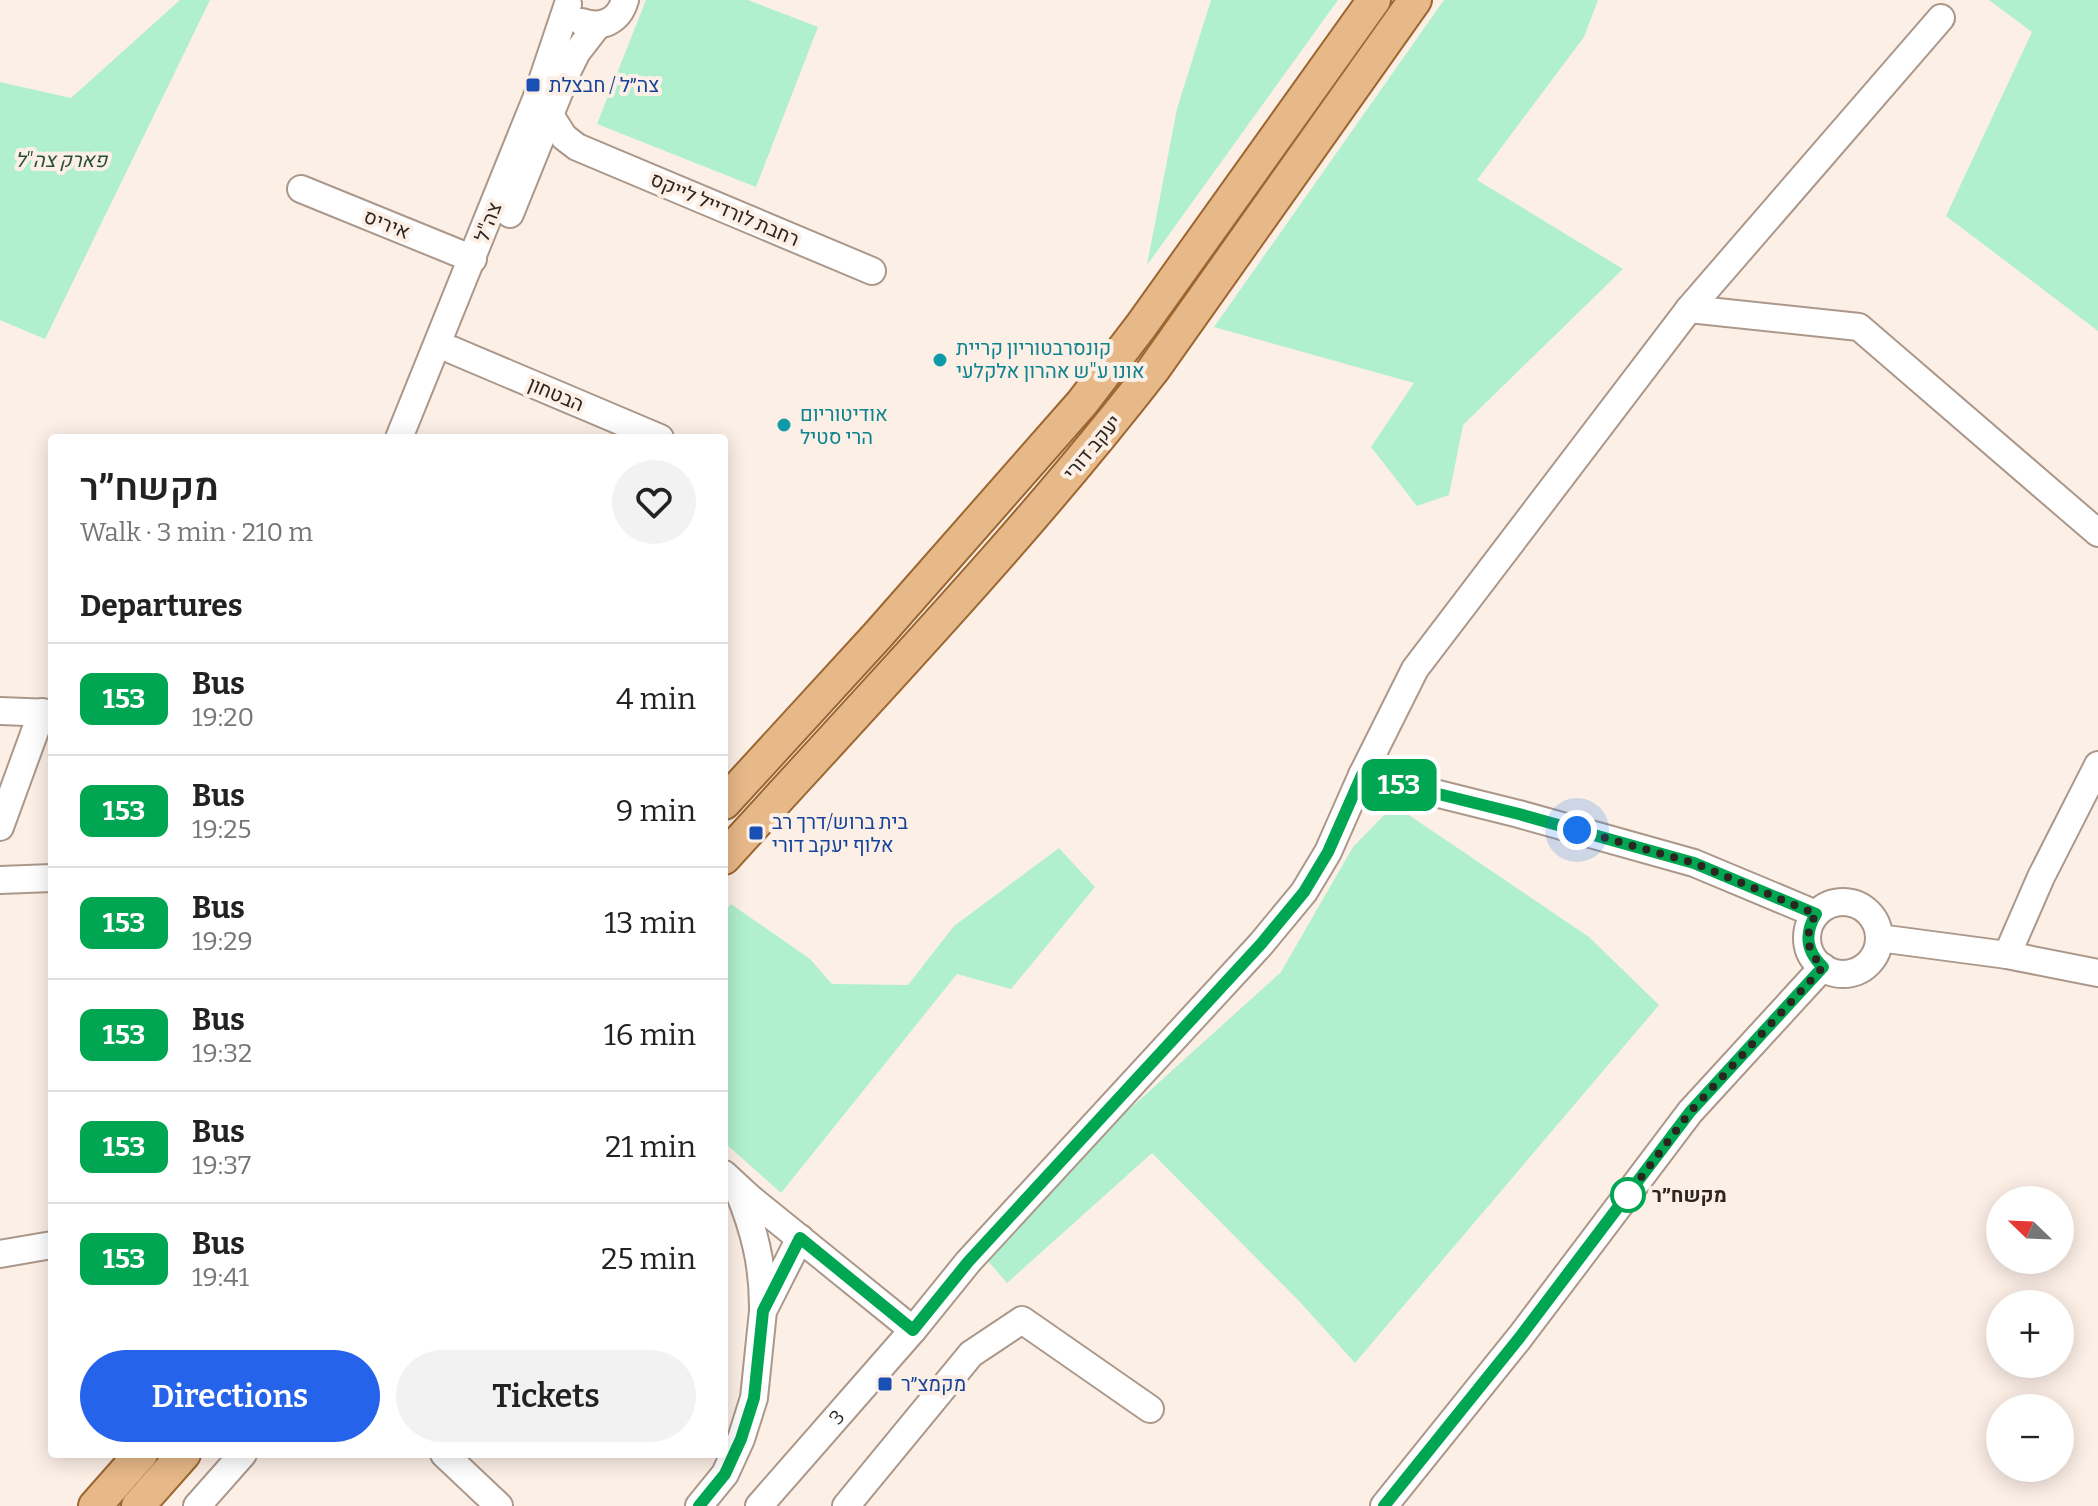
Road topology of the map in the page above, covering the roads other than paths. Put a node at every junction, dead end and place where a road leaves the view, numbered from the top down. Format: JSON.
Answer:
{"nodes":[{"id":1,"x":625,"y":0,"type":"edge"},
{"id":2,"x":1374,"y":0,"type":"edge"},
{"id":3,"x":1415,"y":0,"type":"edge"},
{"id":4,"x":568,"y":2,"type":"edge"},
{"id":5,"x":1941,"y":18,"type":"dead end"},
{"id":6,"x":598,"y":25,"type":"junction"},
{"id":7,"x":550,"y":115,"type":"junction"},
{"id":8,"x":577,"y":147,"type":"junction"},
{"id":9,"x":534,"y":155,"type":"junction"},
{"id":10,"x":301,"y":189,"type":"dead end"},
{"id":11,"x":473,"y":259,"type":"junction"},
{"id":12,"x":872,"y":271,"type":"dead end"},
{"id":13,"x":1689,"y":309,"type":"junction"},
{"id":14,"x":452,"y":350,"type":"junction"},
{"id":15,"x":401,"y":434,"type":"edge"},
{"id":16,"x":417,"y":434,"type":"edge"},
{"id":17,"x":651,"y":434,"type":"edge"},
{"id":18,"x":2098,"y":533,"type":"edge"},
{"id":19,"x":0,"y":694,"type":"edge"},
{"id":20,"x":48,"y":707,"type":"edge"},
{"id":21,"x":48,"y":707,"type":"edge"},
{"id":22,"x":48,"y":709,"type":"edge"},
{"id":23,"x":0,"y":711,"type":"edge"},
{"id":24,"x":2098,"y":765,"type":"edge"},
{"id":25,"x":1362,"y":775,"type":"junction"},
{"id":26,"x":728,"y":799,"type":"edge"},
{"id":27,"x":0,"y":827,"type":"edge"},
{"id":28,"x":728,"y":854,"type":"edge"},
{"id":29,"x":48,"y":878,"type":"edge"},
{"id":30,"x":0,"y":880,"type":"edge"},
{"id":31,"x":1816,"y":914,"type":"junction"},
{"id":32,"x":1879,"y":938,"type":"junction"},
{"id":33,"x":2007,"y":955,"type":"junction"},
{"id":34,"x":1823,"y":967,"type":"junction"},
{"id":35,"x":2098,"y":973,"type":"edge"},
{"id":36,"x":730,"y":1180,"type":"edge"},
{"id":37,"x":800,"y":1238,"type":"junction"},
{"id":38,"x":48,"y":1246,"type":"edge"},
{"id":39,"x":0,"y":1254,"type":"edge"},
{"id":40,"x":763,"y":1311,"type":"junction"},
{"id":41,"x":913,"y":1330,"type":"junction"},
{"id":42,"x":1150,"y":1409,"type":"dead end"},
{"id":43,"x":137,"y":1458,"type":"edge"},
{"id":44,"x":180,"y":1458,"type":"edge"},
{"id":45,"x":239,"y":1458,"type":"edge"},
{"id":46,"x":448,"y":1458,"type":"edge"},
{"id":47,"x":95,"y":1506,"type":"edge"},
{"id":48,"x":138,"y":1506,"type":"edge"},
{"id":49,"x":197,"y":1506,"type":"edge"},
{"id":50,"x":499,"y":1506,"type":"edge"},
{"id":51,"x":699,"y":1506,"type":"edge"},
{"id":52,"x":759,"y":1506,"type":"edge"},
{"id":53,"x":846,"y":1506,"type":"edge"},
{"id":54,"x":1384,"y":1506,"type":"edge"}],
"edges":[{"from":1,"to":6,"type":"street","name":"צה\"ל"},
{"from":2,"to":26,"type":"main road","name":"יעקב דורי"},
{"from":3,"to":28,"type":"main road","name":"יעקב דורי"},
{"from":4,"to":6,"type":"street"},
{"from":4,"to":11,"type":"street","name":"צה\"ל"},
{"from":5,"to":13,"type":"street","name":"3"},
{"from":6,"to":7,"type":"street","name":"צה\"ל"},
{"from":7,"to":8,"type":"street","name":"רחבת לורדייל לייקס"},
{"from":7,"to":9,"type":"street","name":"צה\"ל"},
{"from":8,"to":9,"type":"street"},
{"from":8,"to":12,"type":"street","name":"רחבת לורדייל לייקס"},
{"from":9,"to":14,"type":"street","name":"צה\"ל"},
{"from":10,"to":11,"type":"street","name":"איריס"},
{"from":11,"to":15,"type":"street","name":"צה\"ל"},
{"from":13,"to":18,"type":"street"},
{"from":13,"to":25,"type":"street","name":"3"},
{"from":14,"to":16,"type":"street","name":"צה\"ל"},
{"from":14,"to":17,"type":"street","name":"הבטחון"},
{"from":19,"to":20,"type":"street"},
{"from":21,"to":23,"type":"street"},
{"from":22,"to":27,"type":"street"},
{"from":24,"to":33,"type":"street"},
{"from":25,"to":31,"type":"street"},
{"from":25,"to":41,"type":"street","name":"3"},
{"from":29,"to":30,"type":"street"},
{"from":31,"to":32,"type":"street"},
{"from":31,"to":34,"type":"street"},
{"from":32,"to":33,"type":"street"},
{"from":32,"to":34,"type":"street"},
{"from":33,"to":35,"type":"street"},
{"from":34,"to":54,"type":"street"},
{"from":36,"to":37,"type":"street"},
{"from":36,"to":40,"type":"street"},
{"from":37,"to":40,"type":"street"},
{"from":37,"to":41,"type":"street"},
{"from":38,"to":39,"type":"street"},
{"from":40,"to":51,"type":"street"},
{"from":41,"to":52,"type":"street","name":"3"},
{"from":42,"to":53,"type":"street"},
{"from":43,"to":47,"type":"main road"},
{"from":44,"to":48,"type":"main road"},
{"from":45,"to":49,"type":"street"},
{"from":46,"to":50,"type":"street"}]}
